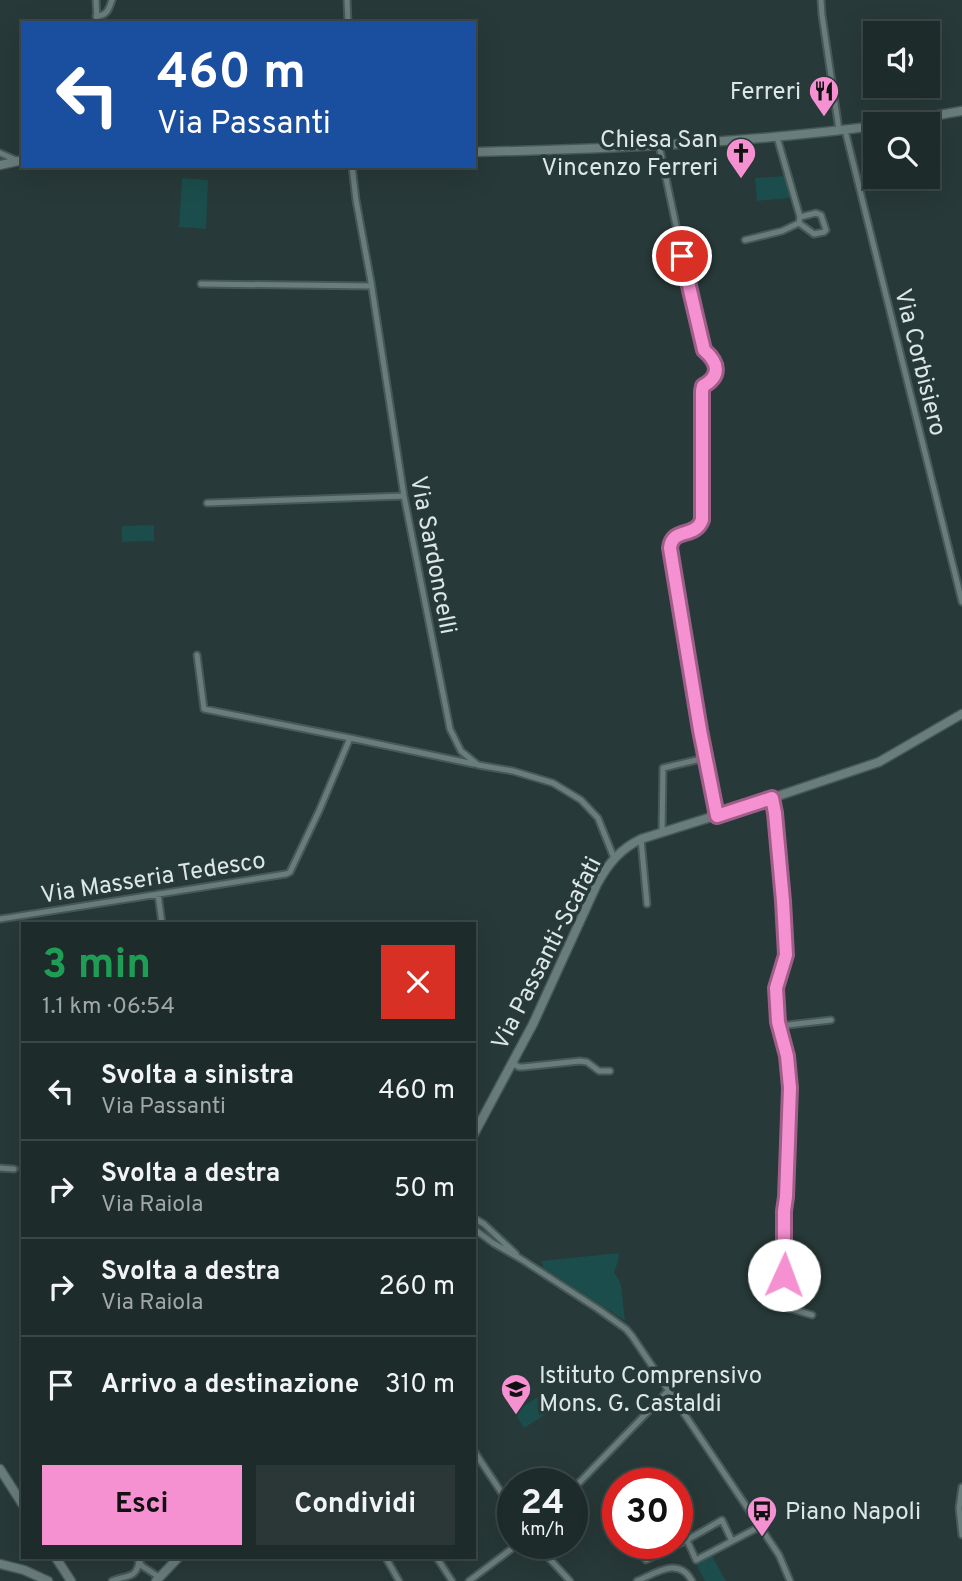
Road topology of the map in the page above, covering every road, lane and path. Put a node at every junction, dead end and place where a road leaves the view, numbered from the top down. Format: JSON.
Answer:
{"nodes":[{"id":1,"x":96,"y":0,"type":"edge"},
{"id":2,"x":112,"y":0,"type":"edge"},
{"id":3,"x":347,"y":0,"type":"edge"},
{"id":4,"x":821,"y":0,"type":"edge"},
{"id":5,"x":97,"y":19,"type":"edge"},
{"id":6,"x":348,"y":21,"type":"edge"},
{"id":7,"x":962,"y":111,"type":"edge"},
{"id":8,"x":940,"y":115,"type":"edge"},
{"id":9,"x":863,"y":127,"type":"edge"},
{"id":10,"x":842,"y":130,"type":"junction"},
{"id":11,"x":777,"y":137,"type":"junction"},
{"id":12,"x":659,"y":145,"type":"junction"},
{"id":13,"x":476,"y":152,"type":"edge"},
{"id":14,"x":0,"y":153,"type":"edge"},
{"id":15,"x":19,"y":160,"type":"edge"},
{"id":16,"x":0,"y":165,"type":"edge"},
{"id":17,"x":352,"y":168,"type":"edge"},
{"id":18,"x":799,"y":220,"type":"junction"},
{"id":19,"x":745,"y":240,"type":"dead end"},
{"id":20,"x":201,"y":284,"type":"dead end"},
{"id":21,"x":371,"y":286,"type":"junction"},
{"id":22,"x":404,"y":496,"type":"junction"},
{"id":23,"x":207,"y":503,"type":"dead end"},
{"id":24,"x":962,"y":602,"type":"edge"},
{"id":25,"x":198,"y":655,"type":"dead end"},
{"id":26,"x":962,"y":714,"type":"edge"},
{"id":27,"x":350,"y":738,"type":"junction"},
{"id":28,"x":705,"y":758,"type":"junction"},
{"id":29,"x":478,"y":765,"type":"junction"},
{"id":30,"x":772,"y":798,"type":"junction"},
{"id":31,"x":717,"y":816,"type":"junction"},
{"id":32,"x":662,"y":833,"type":"junction"},
{"id":33,"x":641,"y":839,"type":"junction"},
{"id":34,"x":614,"y":858,"type":"junction"},
{"id":35,"x":158,"y":894,"type":"junction"},
{"id":36,"x":647,"y":904,"type":"dead end"},
{"id":37,"x":0,"y":919,"type":"edge"},
{"id":38,"x":162,"y":922,"type":"edge"},
{"id":39,"x":831,"y":1020,"type":"dead end"},
{"id":40,"x":779,"y":1026,"type":"junction"},
{"id":41,"x":512,"y":1063,"type":"junction"},
{"id":42,"x":610,"y":1071,"type":"dead end"},
{"id":43,"x":476,"y":1130,"type":"edge"},
{"id":44,"x":0,"y":1168,"type":"edge"},
{"id":45,"x":14,"y":1169,"type":"tunnel mouth"},
{"id":46,"x":476,"y":1219,"type":"edge"},
{"id":47,"x":476,"y":1230,"type":"edge"},
{"id":48,"x":521,"y":1259,"type":"junction"},
{"id":49,"x":812,"y":1315,"type":"dead end"},
{"id":50,"x":668,"y":1391,"type":"junction"},
{"id":51,"x":476,"y":1454,"type":"edge"},
{"id":52,"x":0,"y":1469,"type":"edge"},
{"id":53,"x":588,"y":1474,"type":"edge"},
{"id":54,"x":497,"y":1486,"type":"edge"},
{"id":55,"x":962,"y":1487,"type":"edge"},
{"id":56,"x":21,"y":1502,"type":"edge"},
{"id":57,"x":759,"y":1527,"type":"junction"},
{"id":58,"x":962,"y":1535,"type":"edge"},
{"id":59,"x":693,"y":1536,"type":"edge"},
{"id":60,"x":732,"y":1541,"type":"junction"},
{"id":61,"x":693,"y":1553,"type":"edge"},
{"id":62,"x":57,"y":1559,"type":"edge"},
{"id":63,"x":138,"y":1559,"type":"edge"},
{"id":64,"x":177,"y":1559,"type":"edge"},
{"id":65,"x":387,"y":1559,"type":"edge"},
{"id":66,"x":438,"y":1559,"type":"edge"},
{"id":67,"x":498,"y":1559,"type":"edge"},
{"id":68,"x":550,"y":1559,"type":"edge"},
{"id":69,"x":2,"y":1563,"type":"edge"},
{"id":70,"x":158,"y":1579,"type":"edge"},
{"id":71,"x":48,"y":1581,"type":"edge"},
{"id":72,"x":71,"y":1581,"type":"edge"},
{"id":73,"x":112,"y":1581,"type":"edge"},
{"id":74,"x":398,"y":1581,"type":"edge"},
{"id":75,"x":452,"y":1581,"type":"edge"},
{"id":76,"x":469,"y":1581,"type":"edge"},
{"id":77,"x":570,"y":1581,"type":"edge"},
{"id":78,"x":637,"y":1581,"type":"edge"},
{"id":79,"x":692,"y":1581,"type":"edge"},
{"id":80,"x":790,"y":1581,"type":"edge"}],
"edges":[{"from":1,"to":5,"type":"street"},
{"from":2,"to":5,"type":"street"},
{"from":3,"to":6,"type":"street"},
{"from":4,"to":10,"type":"street","name":"Via Corbisiero"},
{"from":7,"to":8,"type":"street"},
{"from":9,"to":10,"type":"street"},
{"from":10,"to":11,"type":"street"},
{"from":10,"to":24,"type":"street","name":"Via Corbisiero"},
{"from":11,"to":12,"type":"street"},
{"from":11,"to":18,"type":"street"},
{"from":12,"to":13,"type":"street"},
{"from":12,"to":28,"type":"street"},
{"from":14,"to":15,"type":"street"},
{"from":15,"to":16,"type":"street"},
{"from":17,"to":21,"type":"street","name":"Via Sardoncelli"},
{"from":18,"to":18,"type":"street"},
{"from":18,"to":19,"type":"street"},
{"from":20,"to":21,"type":"street"},
{"from":21,"to":22,"type":"street","name":"Via Sardoncelli"},
{"from":22,"to":23,"type":"street"},
{"from":22,"to":29,"type":"street","name":"Via Sardoncelli"},
{"from":25,"to":27,"type":"street"},
{"from":26,"to":30,"type":"street","name":"Via Passanti-Scafati"},
{"from":27,"to":29,"type":"street"},
{"from":27,"to":35,"type":"street","name":"Via Masseria Tedesco"},
{"from":28,"to":31,"type":"street"},
{"from":28,"to":32,"type":"street"},
{"from":29,"to":34,"type":"street"},
{"from":30,"to":31,"type":"street","name":"Via Passanti-Scafati"},
{"from":30,"to":40,"type":"street"},
{"from":31,"to":32,"type":"street","name":"Via Passanti-Scafati"},
{"from":32,"to":33,"type":"street","name":"Via Passanti-Scafati"},
{"from":33,"to":34,"type":"street","name":"Via Passanti-Scafati"},
{"from":33,"to":36,"type":"street"},
{"from":34,"to":41,"type":"street","name":"Via Passanti-Scafati"},
{"from":35,"to":37,"type":"street","name":"Via Masseria Tedesco"},
{"from":35,"to":38,"type":"street"},
{"from":39,"to":40,"type":"street"},
{"from":40,"to":49,"type":"street"},
{"from":41,"to":42,"type":"street"},
{"from":41,"to":43,"type":"street","name":"Via Passanti-Scafati"},
{"from":44,"to":45,"type":"street"},
{"from":46,"to":48,"type":"street"},
{"from":47,"to":48,"type":"street"},
{"from":48,"to":50,"type":"street"},
{"from":50,"to":53,"type":"street"},
{"from":50,"to":57,"type":"street"},
{"from":51,"to":54,"type":"street"},
{"from":52,"to":56,"type":"street"},
{"from":55,"to":58,"type":"street"},
{"from":57,"to":60,"type":"street"},
{"from":57,"to":80,"type":"street"},
{"from":59,"to":60,"type":"street"},
{"from":60,"to":61,"type":"street"},
{"from":62,"to":72,"type":"street"},
{"from":63,"to":70,"type":"street"},
{"from":63,"to":73,"type":"street"},
{"from":64,"to":70,"type":"street"},
{"from":65,"to":74,"type":"street"},
{"from":66,"to":75,"type":"street"},
{"from":67,"to":76,"type":"street"},
{"from":68,"to":77,"type":"street"},
{"from":69,"to":71,"type":"street"},
{"from":78,"to":79,"type":"street"}]}
